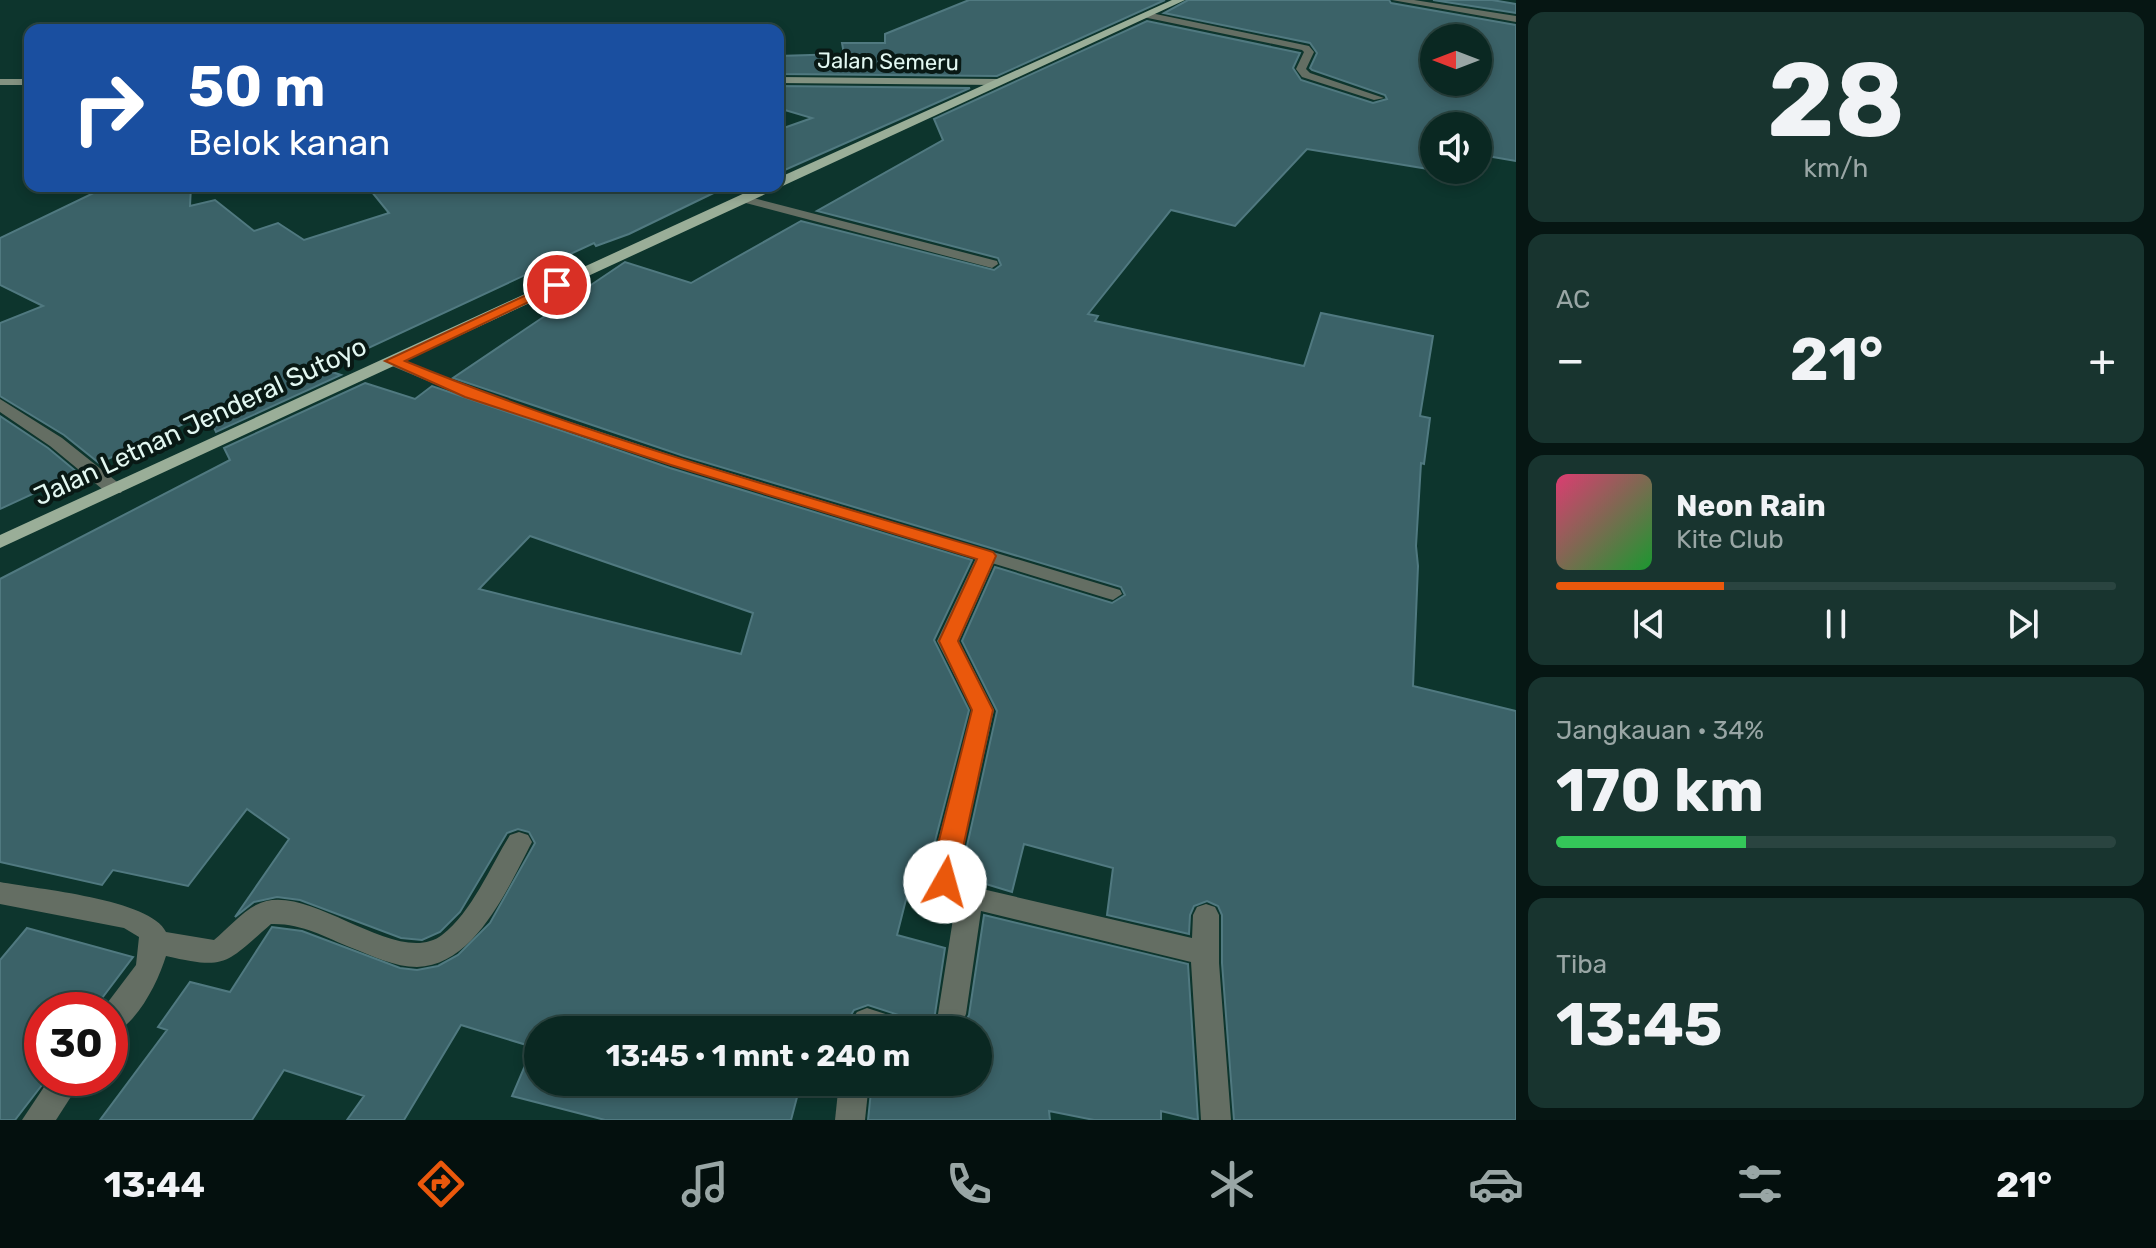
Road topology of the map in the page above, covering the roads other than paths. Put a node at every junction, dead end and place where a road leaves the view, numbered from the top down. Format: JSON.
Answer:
{"nodes":[{"id":1,"x":1180,"y":0,"type":"edge"},
{"id":2,"x":1397,"y":0,"type":"edge"},
{"id":3,"x":1146,"y":15,"type":"junction"},
{"id":4,"x":1516,"y":19,"type":"edge"},
{"id":5,"x":784,"y":80,"type":"edge"},
{"id":6,"x":0,"y":82,"type":"edge"},
{"id":7,"x":24,"y":82,"type":"edge"},
{"id":8,"x":998,"y":82,"type":"junction"},
{"id":9,"x":1378,"y":98,"type":"dead end"},
{"id":10,"x":784,"y":180,"type":"edge"},
{"id":11,"x":757,"y":192,"type":"edge"},
{"id":12,"x":742,"y":199,"type":"junction"},
{"id":13,"x":992,"y":264,"type":"dead end"},
{"id":14,"x":392,"y":361,"type":"junction"},
{"id":15,"x":0,"y":404,"type":"edge"},
{"id":16,"x":114,"y":489,"type":"junction"},
{"id":17,"x":0,"y":542,"type":"edge"},
{"id":18,"x":987,"y":556,"type":"junction"},
{"id":19,"x":1113,"y":594,"type":"dead end"},
{"id":20,"x":519,"y":842,"type":"dead end"},
{"id":21,"x":0,"y":893,"type":"edge"},
{"id":22,"x":970,"y":897,"type":"junction"},
{"id":23,"x":1206,"y":915,"type":"dead end"},
{"id":24,"x":155,"y":941,"type":"junction"},
{"id":25,"x":1205,"y":953,"type":"junction"},
{"id":26,"x":128,"y":998,"type":"edge"},
{"id":27,"x":952,"y":1014,"type":"dead end"},
{"id":28,"x":55,"y":1096,"type":"edge"},
{"id":29,"x":853,"y":1096,"type":"edge"},
{"id":30,"x":37,"y":1120,"type":"edge"},
{"id":31,"x":850,"y":1120,"type":"edge"},
{"id":32,"x":1216,"y":1120,"type":"edge"}],
"edges":[{"from":1,"to":3,"type":"main road"},
{"from":2,"to":4,"type":"street"},
{"from":3,"to":8,"type":"main road"},
{"from":3,"to":9,"type":"street"},
{"from":5,"to":8,"type":"street","name":"Jalan Semeru"},
{"from":6,"to":7,"type":"street"},
{"from":8,"to":10,"type":"main road"},
{"from":11,"to":12,"type":"main road","name":"Jalan Letnan Jenderal Sutoyo"},
{"from":12,"to":13,"type":"lane"},
{"from":12,"to":14,"type":"main road","name":"Jalan Letnan Jenderal Sutoyo"},
{"from":14,"to":16,"type":"main road","name":"Jalan Letnan Jenderal Sutoyo"},
{"from":14,"to":18,"type":"lane"},
{"from":15,"to":16,"type":"street"},
{"from":16,"to":17,"type":"main road","name":"Jalan Letnan Jenderal Sutoyo"},
{"from":18,"to":19,"type":"lane"},
{"from":18,"to":22,"type":"street"},
{"from":20,"to":24,"type":"street"},
{"from":21,"to":24,"type":"street"},
{"from":22,"to":25,"type":"street"},
{"from":22,"to":27,"type":"street"},
{"from":23,"to":25,"type":"street"},
{"from":24,"to":26,"type":"street"},
{"from":25,"to":32,"type":"street"},
{"from":28,"to":30,"type":"street"},
{"from":29,"to":31,"type":"street"}]}
